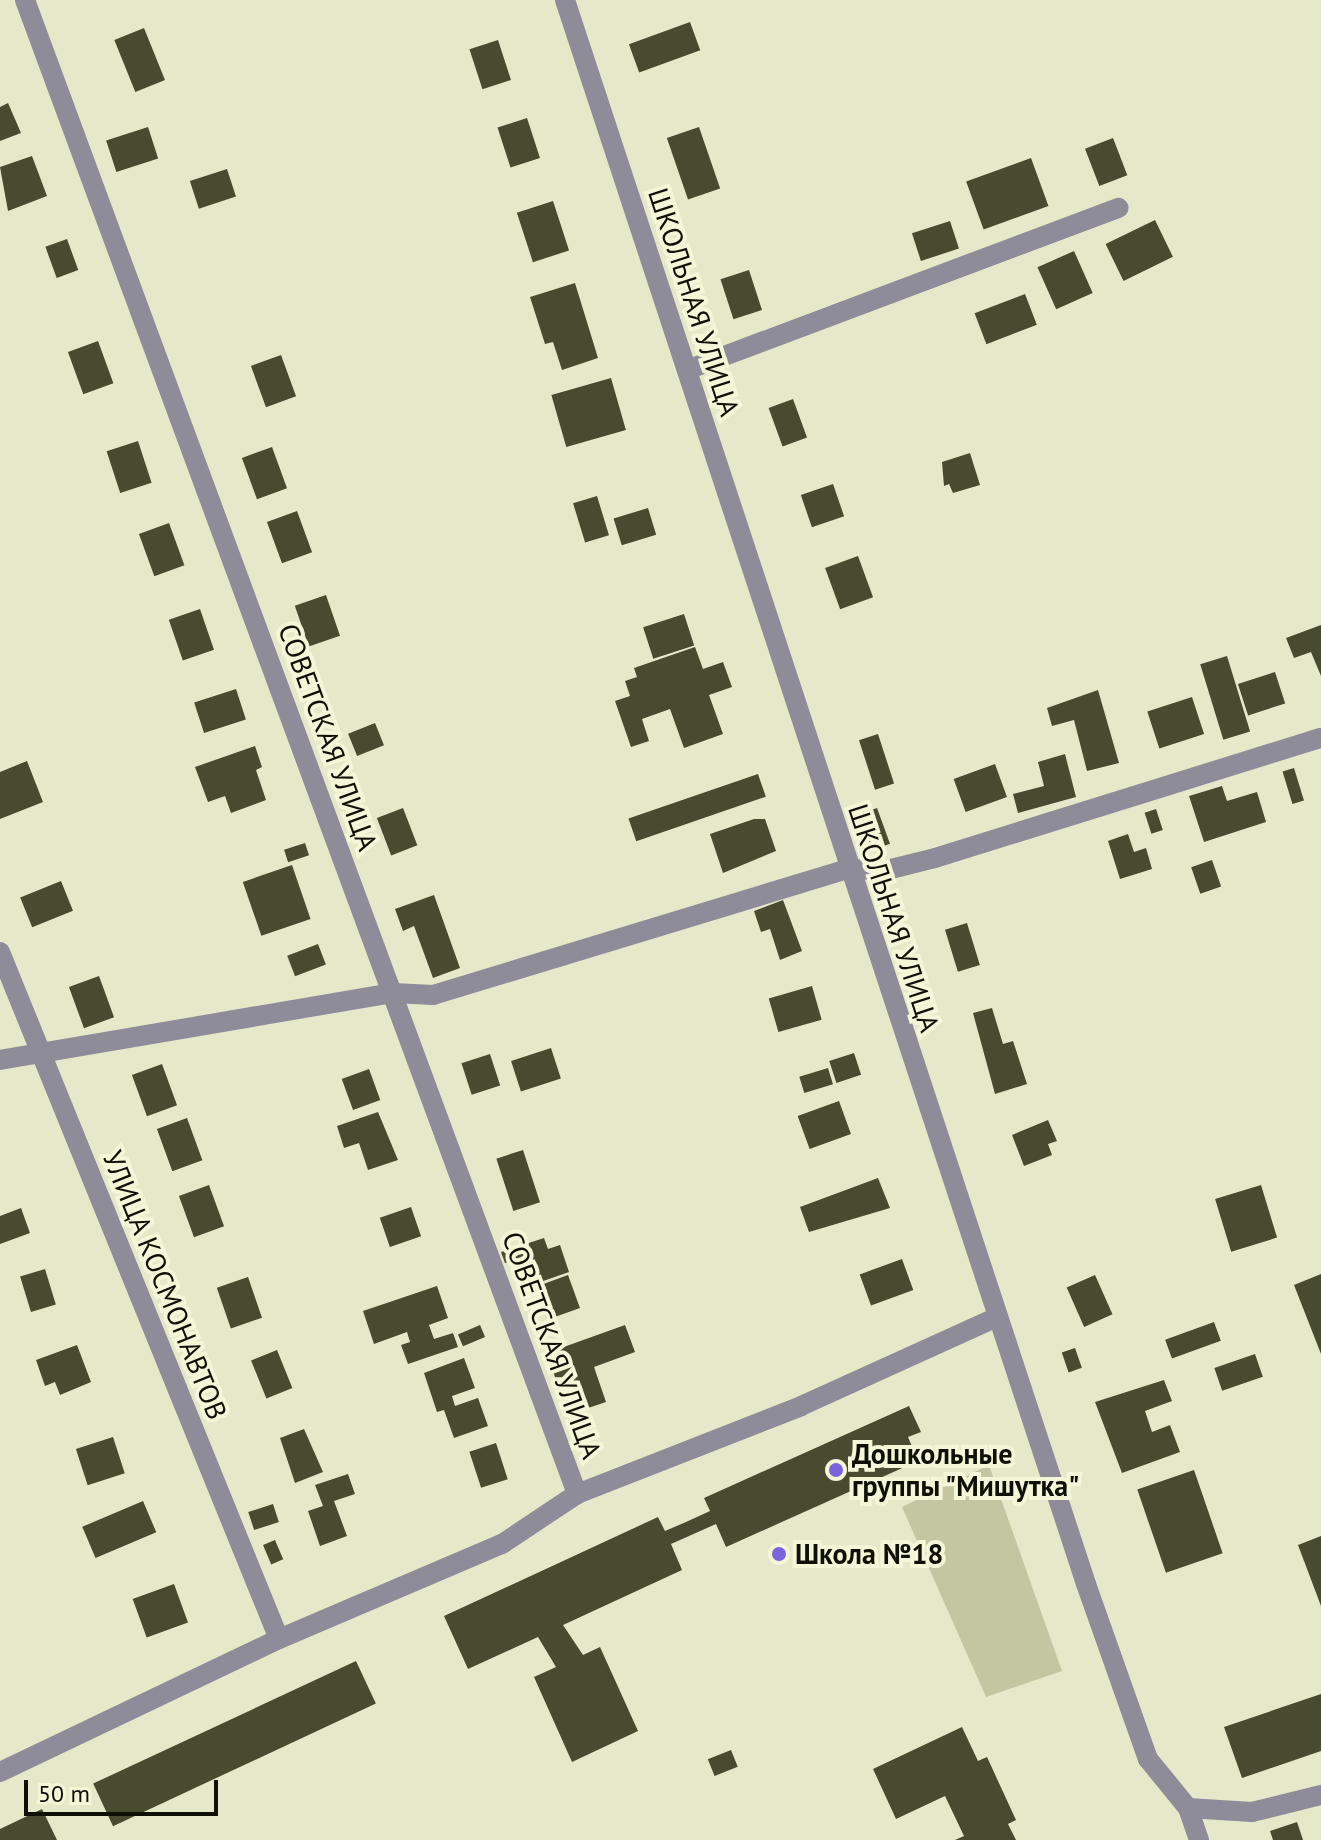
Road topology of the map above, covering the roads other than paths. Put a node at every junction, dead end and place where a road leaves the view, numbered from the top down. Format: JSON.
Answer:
{"nodes":[{"id":1,"x":25,"y":0,"type":"edge"},
{"id":2,"x":565,"y":0,"type":"edge"},
{"id":3,"x":1119,"y":208,"type":"dead end"},
{"id":4,"x":687,"y":370,"type":"junction"},
{"id":5,"x":1321,"y":738,"type":"edge"},
{"id":6,"x":849,"y":869,"type":"junction"},
{"id":7,"x":0,"y":952,"type":"edge"},
{"id":8,"x":393,"y":993,"type":"junction"},
{"id":9,"x":39,"y":1050,"type":"junction"},
{"id":10,"x":0,"y":1060,"type":"edge"},
{"id":11,"x":995,"y":1318,"type":"junction"},
{"id":12,"x":577,"y":1494,"type":"junction"},
{"id":13,"x":279,"y":1639,"type":"junction"},
{"id":14,"x":0,"y":1772,"type":"edge"},
{"id":15,"x":1321,"y":1795,"type":"edge"},
{"id":16,"x":1188,"y":1808,"type":"junction"},
{"id":17,"x":1199,"y":1840,"type":"edge"}],
"edges":[{"from":1,"to":8,"type":"street","name":"СОВЕТСКАЯ УЛИЦА"},
{"from":2,"to":4,"type":"street","name":"ШКОЛЬНАЯ УЛИЦА"},
{"from":3,"to":4,"type":"street"},
{"from":4,"to":6,"type":"street","name":"ШКОЛЬНАЯ УЛИЦА"},
{"from":5,"to":6,"type":"street"},
{"from":6,"to":8,"type":"street"},
{"from":6,"to":11,"type":"street","name":"ШКОЛЬНАЯ УЛИЦА"},
{"from":7,"to":9,"type":"street","name":"УЛИЦА КОСМОНАВТОВ"},
{"from":8,"to":9,"type":"street"},
{"from":8,"to":12,"type":"street","name":"СОВЕТСКАЯ УЛИЦА"},
{"from":9,"to":10,"type":"street"},
{"from":9,"to":13,"type":"street","name":"УЛИЦА КОСМОНАВТОВ"},
{"from":11,"to":12,"type":"street"},
{"from":11,"to":16,"type":"street","name":"ШКОЛЬНАЯ УЛИЦА"},
{"from":12,"to":13,"type":"street"},
{"from":13,"to":14,"type":"street"},
{"from":15,"to":16,"type":"street"},
{"from":16,"to":17,"type":"street","name":"ШКОЛЬНАЯ УЛИЦА"}]}
